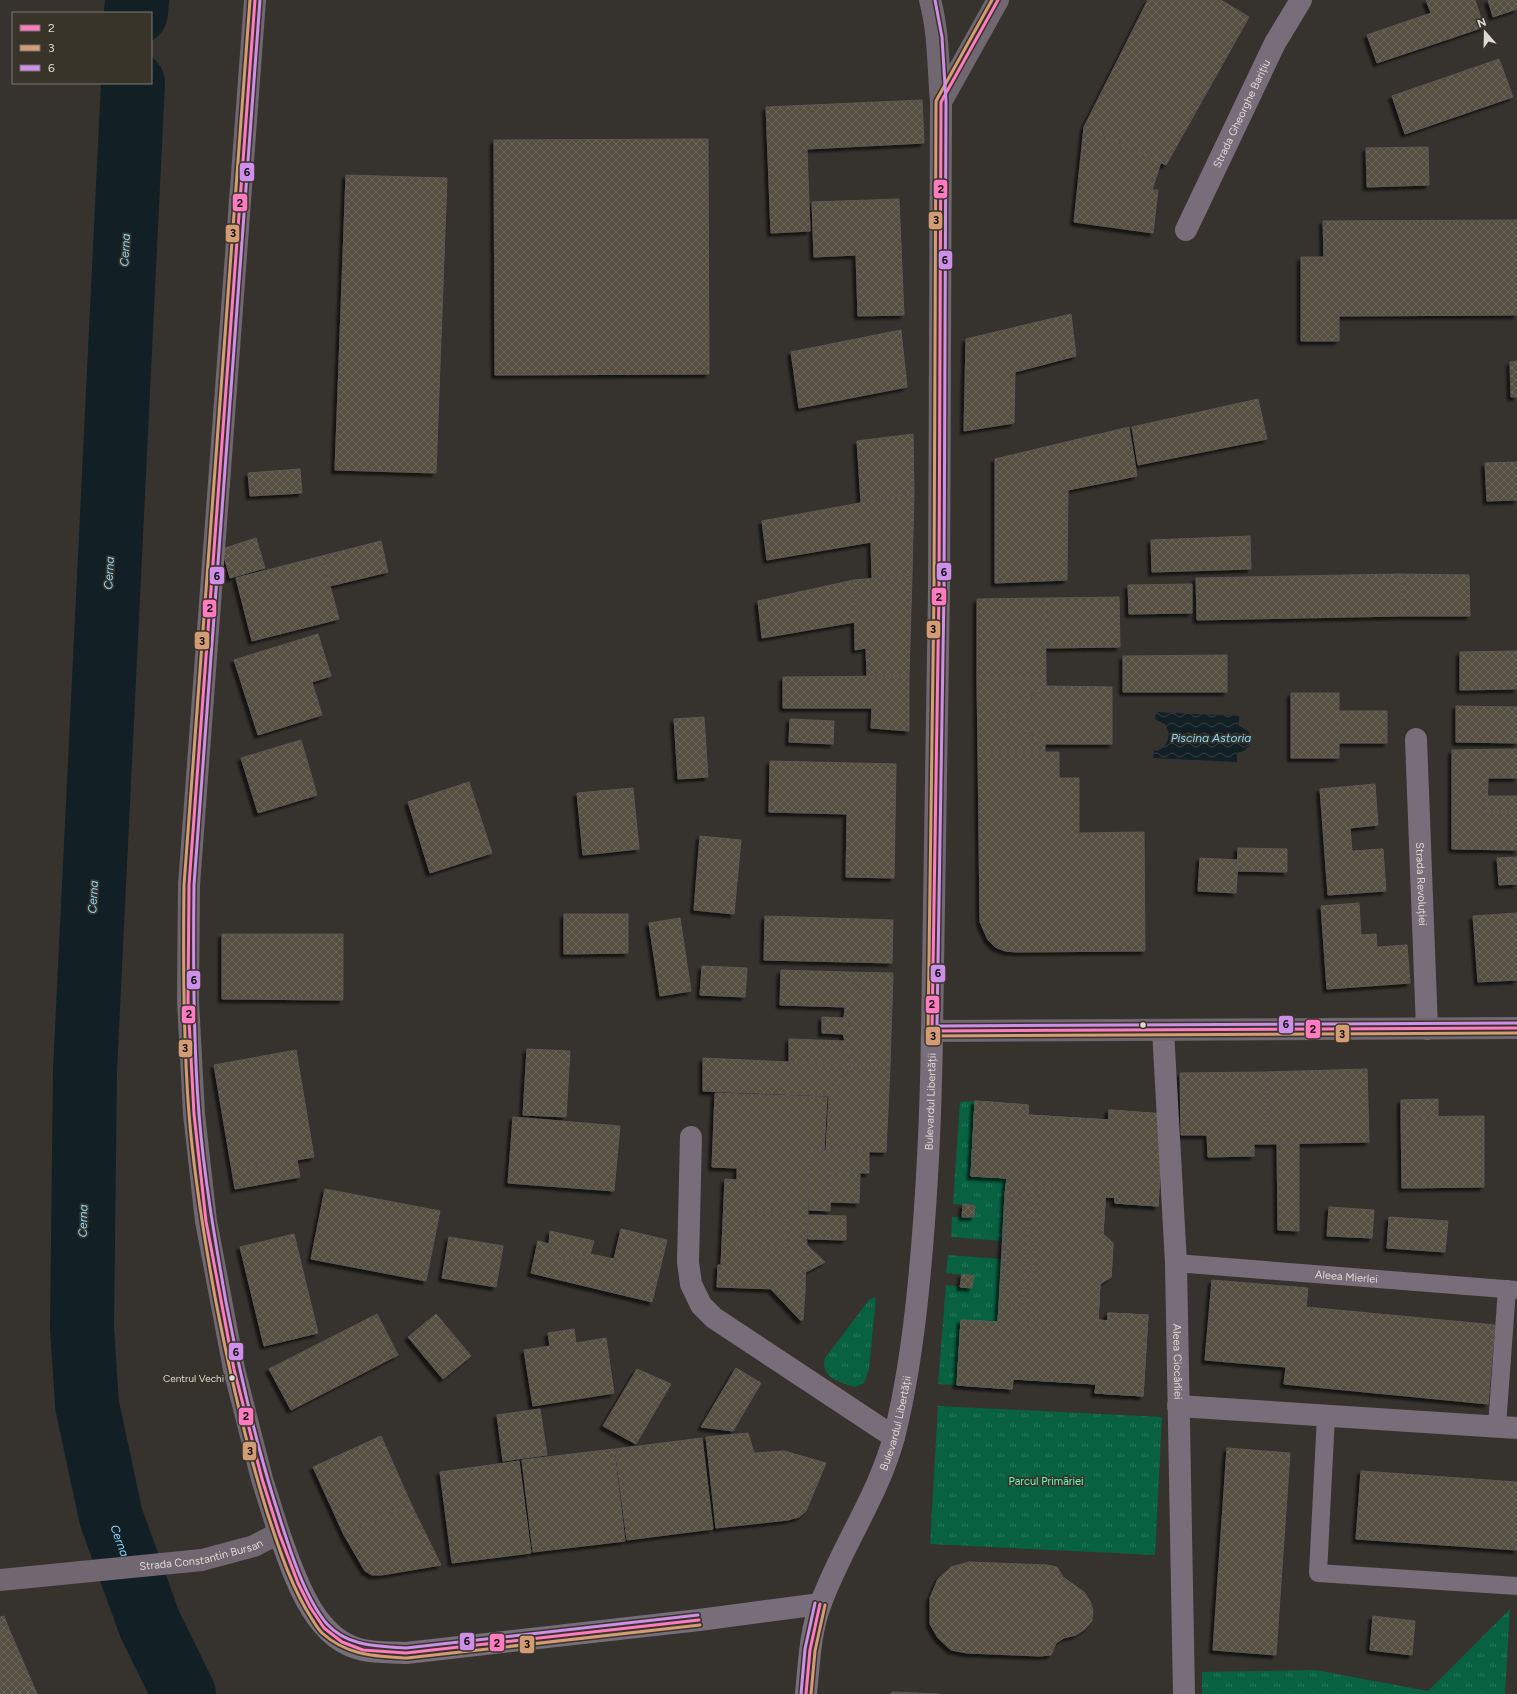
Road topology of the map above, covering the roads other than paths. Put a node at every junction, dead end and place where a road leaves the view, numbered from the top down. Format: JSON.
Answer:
{"nodes":[{"id":1,"x":255,"y":0,"type":"edge"},
{"id":2,"x":930,"y":0,"type":"edge"},
{"id":3,"x":998,"y":0,"type":"edge"},
{"id":4,"x":1301,"y":0,"type":"edge"},
{"id":5,"x":941,"y":102,"type":"junction"},
{"id":6,"x":1186,"y":230,"type":"dead end"},
{"id":7,"x":1416,"y":739,"type":"dead end"},
{"id":8,"x":1517,"y":1028,"type":"edge"},
{"id":9,"x":1427,"y":1029,"type":"junction"},
{"id":10,"x":1163,"y":1030,"type":"junction"},
{"id":11,"x":932,"y":1031,"type":"junction"},
{"id":12,"x":691,"y":1138,"type":"dead end"},
{"id":13,"x":1176,"y":1263,"type":"junction"},
{"id":14,"x":1512,"y":1289,"type":"edge"},
{"id":15,"x":1178,"y":1406,"type":"junction"},
{"id":16,"x":1326,"y":1416,"type":"junction"},
{"id":17,"x":1507,"y":1427,"type":"edge"},
{"id":18,"x":894,"y":1437,"type":"junction"},
{"id":19,"x":279,"y":1533,"type":"junction"},
{"id":20,"x":3,"y":1580,"type":"edge"},
{"id":21,"x":1517,"y":1586,"type":"edge"},
{"id":22,"x":820,"y":1604,"type":"junction"},
{"id":23,"x":806,"y":1694,"type":"edge"},
{"id":24,"x":1184,"y":1694,"type":"edge"}],
"edges":[{"from":1,"to":19,"type":"main road"},
{"from":2,"to":5,"type":"main road","name":"Bulevardul Libertății"},
{"from":3,"to":5,"type":"main road","name":"Bulevardul Libertății"},
{"from":4,"to":6,"type":"street","name":"Strada Gheorghe Barițiu"},
{"from":5,"to":11,"type":"main road","name":"Bulevardul Libertății"},
{"from":7,"to":9,"type":"street","name":"Strada Revoluției"},
{"from":8,"to":9,"type":"main road"},
{"from":9,"to":10,"type":"main road"},
{"from":10,"to":11,"type":"main road"},
{"from":10,"to":13,"type":"street","name":"Aleea Ciocârliei"},
{"from":11,"to":18,"type":"street","name":"Bulevardul Libertății"},
{"from":12,"to":18,"type":"street"},
{"from":13,"to":14,"type":"lane","name":"Aleea Mierlei"},
{"from":13,"to":15,"type":"street","name":"Aleea Ciocârliei"},
{"from":14,"to":17,"type":"lane"},
{"from":15,"to":16,"type":"street"},
{"from":15,"to":24,"type":"street","name":"Aleea Ciocârliei"},
{"from":16,"to":17,"type":"street"},
{"from":16,"to":21,"type":"lane"},
{"from":18,"to":22,"type":"street","name":"Bulevardul Libertății"},
{"from":19,"to":20,"type":"main road","name":"Strada Constantin Bursan"},
{"from":19,"to":22,"type":"street"},
{"from":22,"to":23,"type":"street","name":"Bulevardul Libertății"}]}
